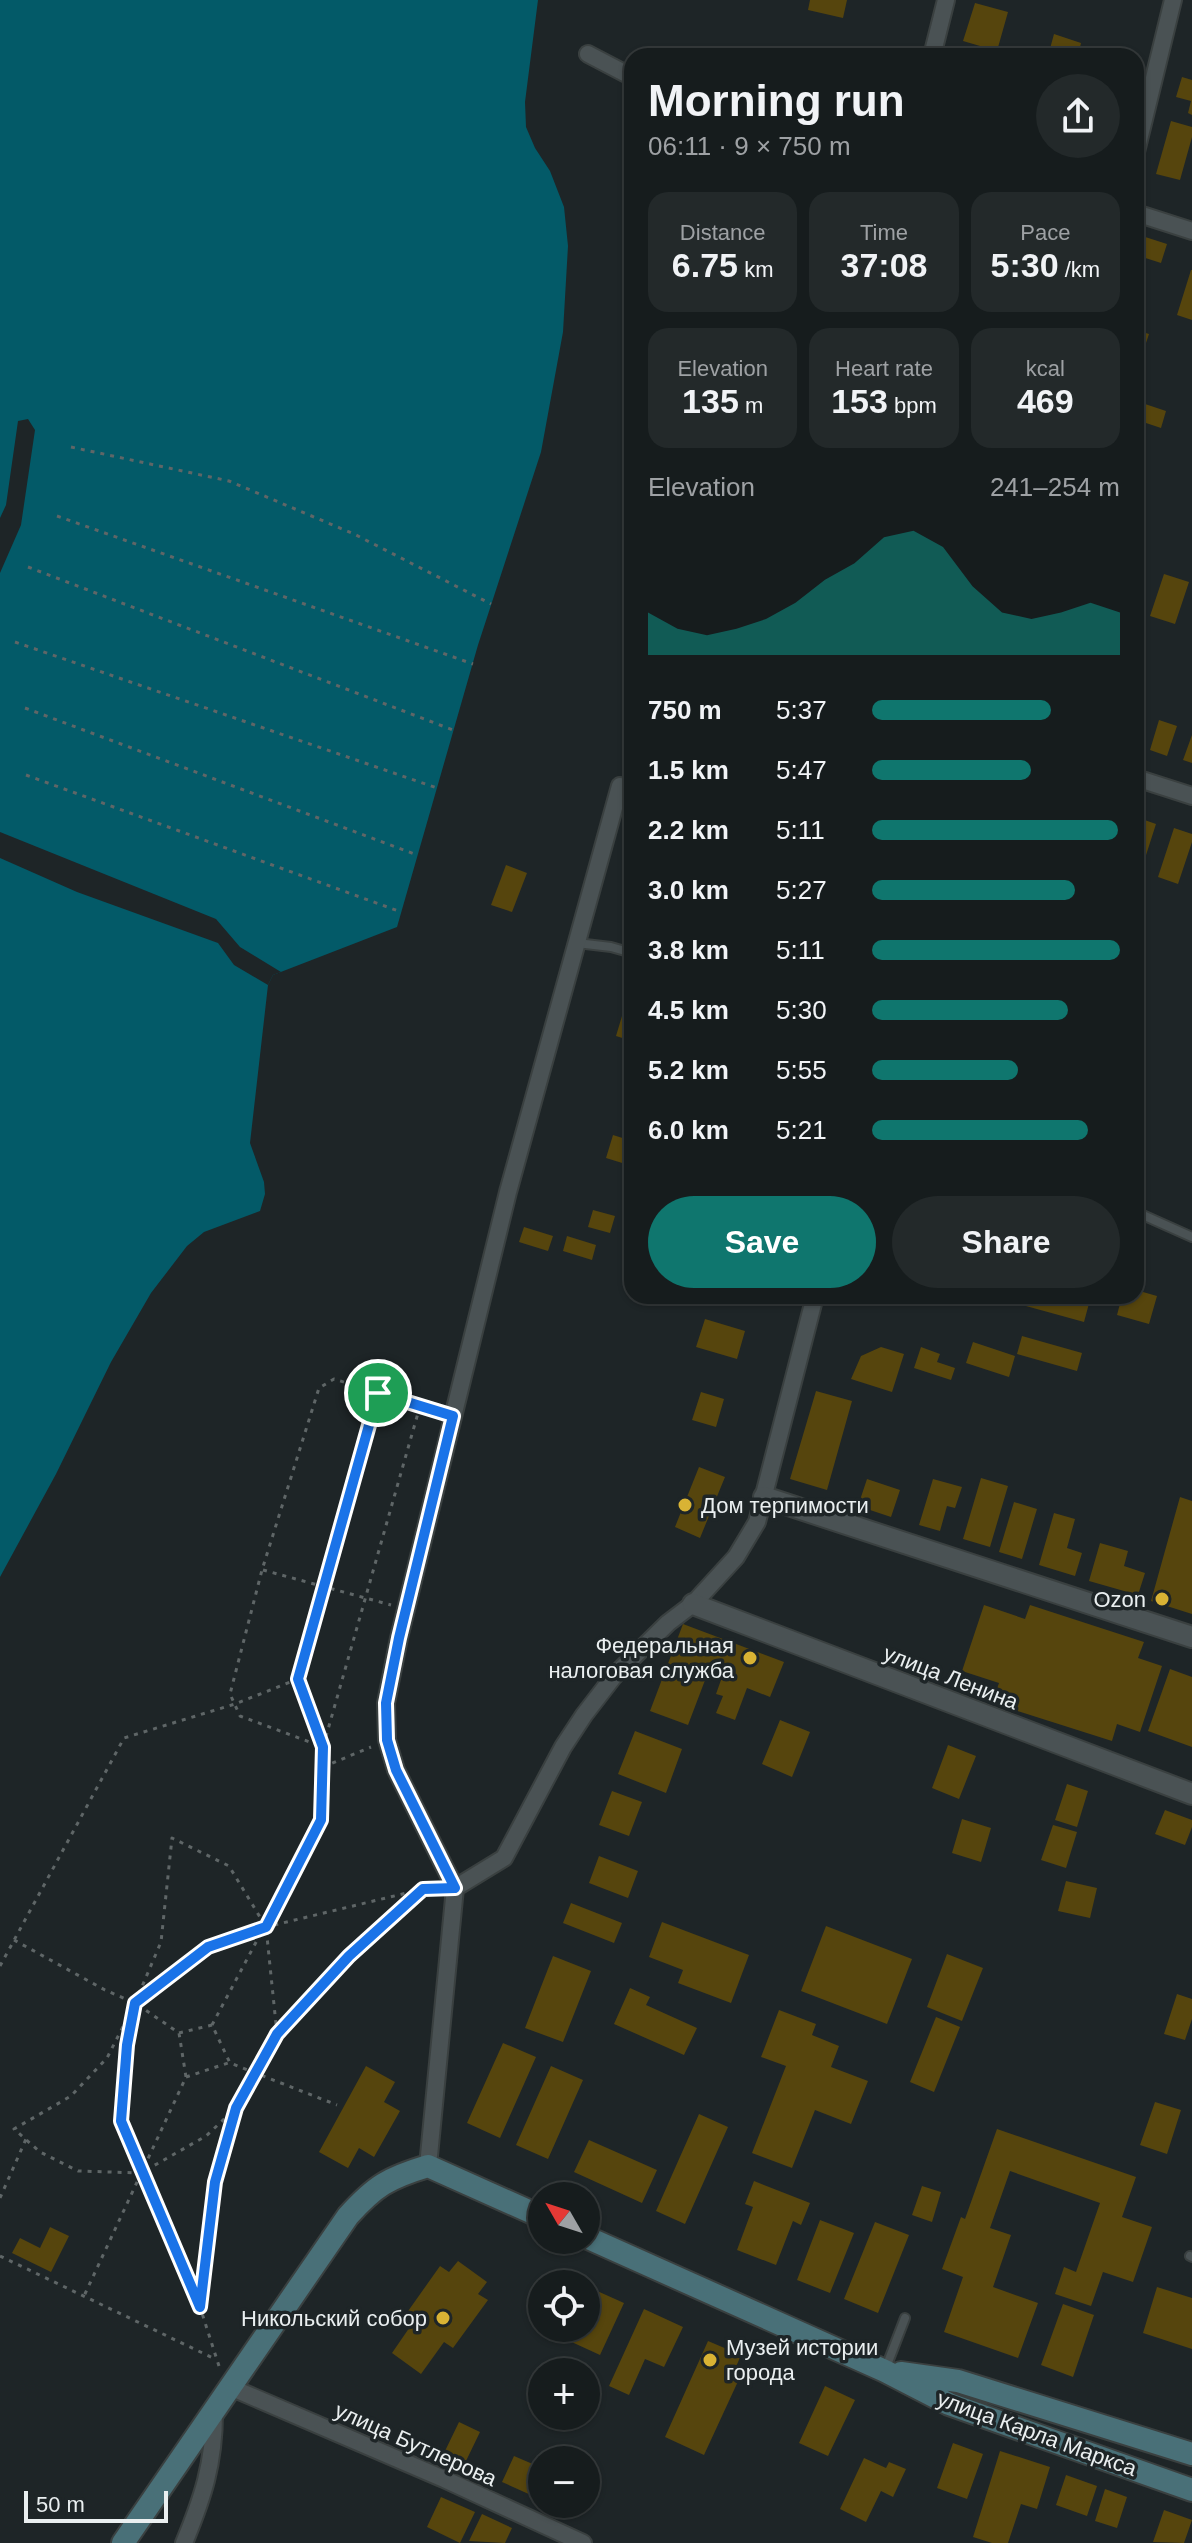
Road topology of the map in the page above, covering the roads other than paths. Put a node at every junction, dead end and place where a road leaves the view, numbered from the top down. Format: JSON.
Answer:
{"nodes":[{"id":1,"x":946,"y":0,"type":"edge"},
{"id":2,"x":1173,"y":0,"type":"edge"},
{"id":3,"x":934,"y":48,"type":"edge"},
{"id":4,"x":588,"y":54,"type":"dead end"},
{"id":5,"x":624,"y":73,"type":"edge"},
{"id":6,"x":1144,"y":119,"type":"edge"},
{"id":7,"x":1144,"y":216,"type":"edge"},
{"id":8,"x":1192,"y":231,"type":"edge"},
{"id":9,"x":1144,"y":781,"type":"edge"},
{"id":10,"x":620,"y":786,"type":"dead end"},
{"id":11,"x":1192,"y":796,"type":"edge"},
{"id":12,"x":577,"y":943,"type":"junction"},
{"id":13,"x":624,"y":951,"type":"edge"},
{"id":14,"x":1144,"y":1216,"type":"edge"},
{"id":15,"x":1192,"y":1237,"type":"edge"},
{"id":16,"x":813,"y":1304,"type":"edge"},
{"id":17,"x":764,"y":1497,"type":"junction"},
{"id":18,"x":693,"y":1604,"type":"junction"},
{"id":19,"x":1192,"y":1637,"type":"edge"},
{"id":20,"x":1192,"y":1794,"type":"edge"},
{"id":21,"x":455,"y":1888,"type":"junction"},
{"id":22,"x":428,"y":2166,"type":"junction"},
{"id":23,"x":528,"y":2211,"type":"edge"},
{"id":24,"x":600,"y":2243,"type":"edge"},
{"id":25,"x":905,"y":2318,"type":"dead end"},
{"id":26,"x":885,"y":2371,"type":"junction"},
{"id":27,"x":958,"y":2381,"type":"junction"},
{"id":28,"x":230,"y":2387,"type":"junction"},
{"id":29,"x":949,"y":2404,"type":"junction"},
{"id":30,"x":214,"y":2413,"type":"junction"},
{"id":31,"x":1192,"y":2454,"type":"edge"},
{"id":32,"x":1192,"y":2490,"type":"edge"},
{"id":33,"x":123,"y":2543,"type":"edge"},
{"id":34,"x":184,"y":2543,"type":"edge"},
{"id":35,"x":583,"y":2543,"type":"edge"}],
"edges":[{"from":1,"to":3,"type":"street"},
{"from":2,"to":6,"type":"street"},
{"from":4,"to":5,"type":"street"},
{"from":7,"to":8,"type":"street"},
{"from":9,"to":11,"type":"street"},
{"from":10,"to":12,"type":"street"},
{"from":12,"to":13,"type":"lane"},
{"from":12,"to":21,"type":"street"},
{"from":14,"to":15,"type":"lane"},
{"from":16,"to":17,"type":"street"},
{"from":17,"to":18,"type":"street"},
{"from":17,"to":19,"type":"street"},
{"from":18,"to":20,"type":"street","name":"улица Ленина"},
{"from":18,"to":21,"type":"street"},
{"from":21,"to":22,"type":"street"},
{"from":22,"to":23,"type":"main road"},
{"from":22,"to":28,"type":"main road"},
{"from":24,"to":26,"type":"main road","name":"улица Карла Маркса"},
{"from":25,"to":26,"type":"lane"},
{"from":26,"to":27,"type":"main road","name":"улица Карла Маркса"},
{"from":26,"to":29,"type":"main road","name":"улица Карла Маркса"},
{"from":27,"to":29,"type":"main road"},
{"from":27,"to":31,"type":"main road","name":"улица Карла Маркса"},
{"from":28,"to":30,"type":"main road"},
{"from":28,"to":35,"type":"street","name":"улица Бутлерова"},
{"from":29,"to":32,"type":"main road","name":"улица Карла Маркса"},
{"from":30,"to":33,"type":"main road"},
{"from":30,"to":34,"type":"street"}]}
